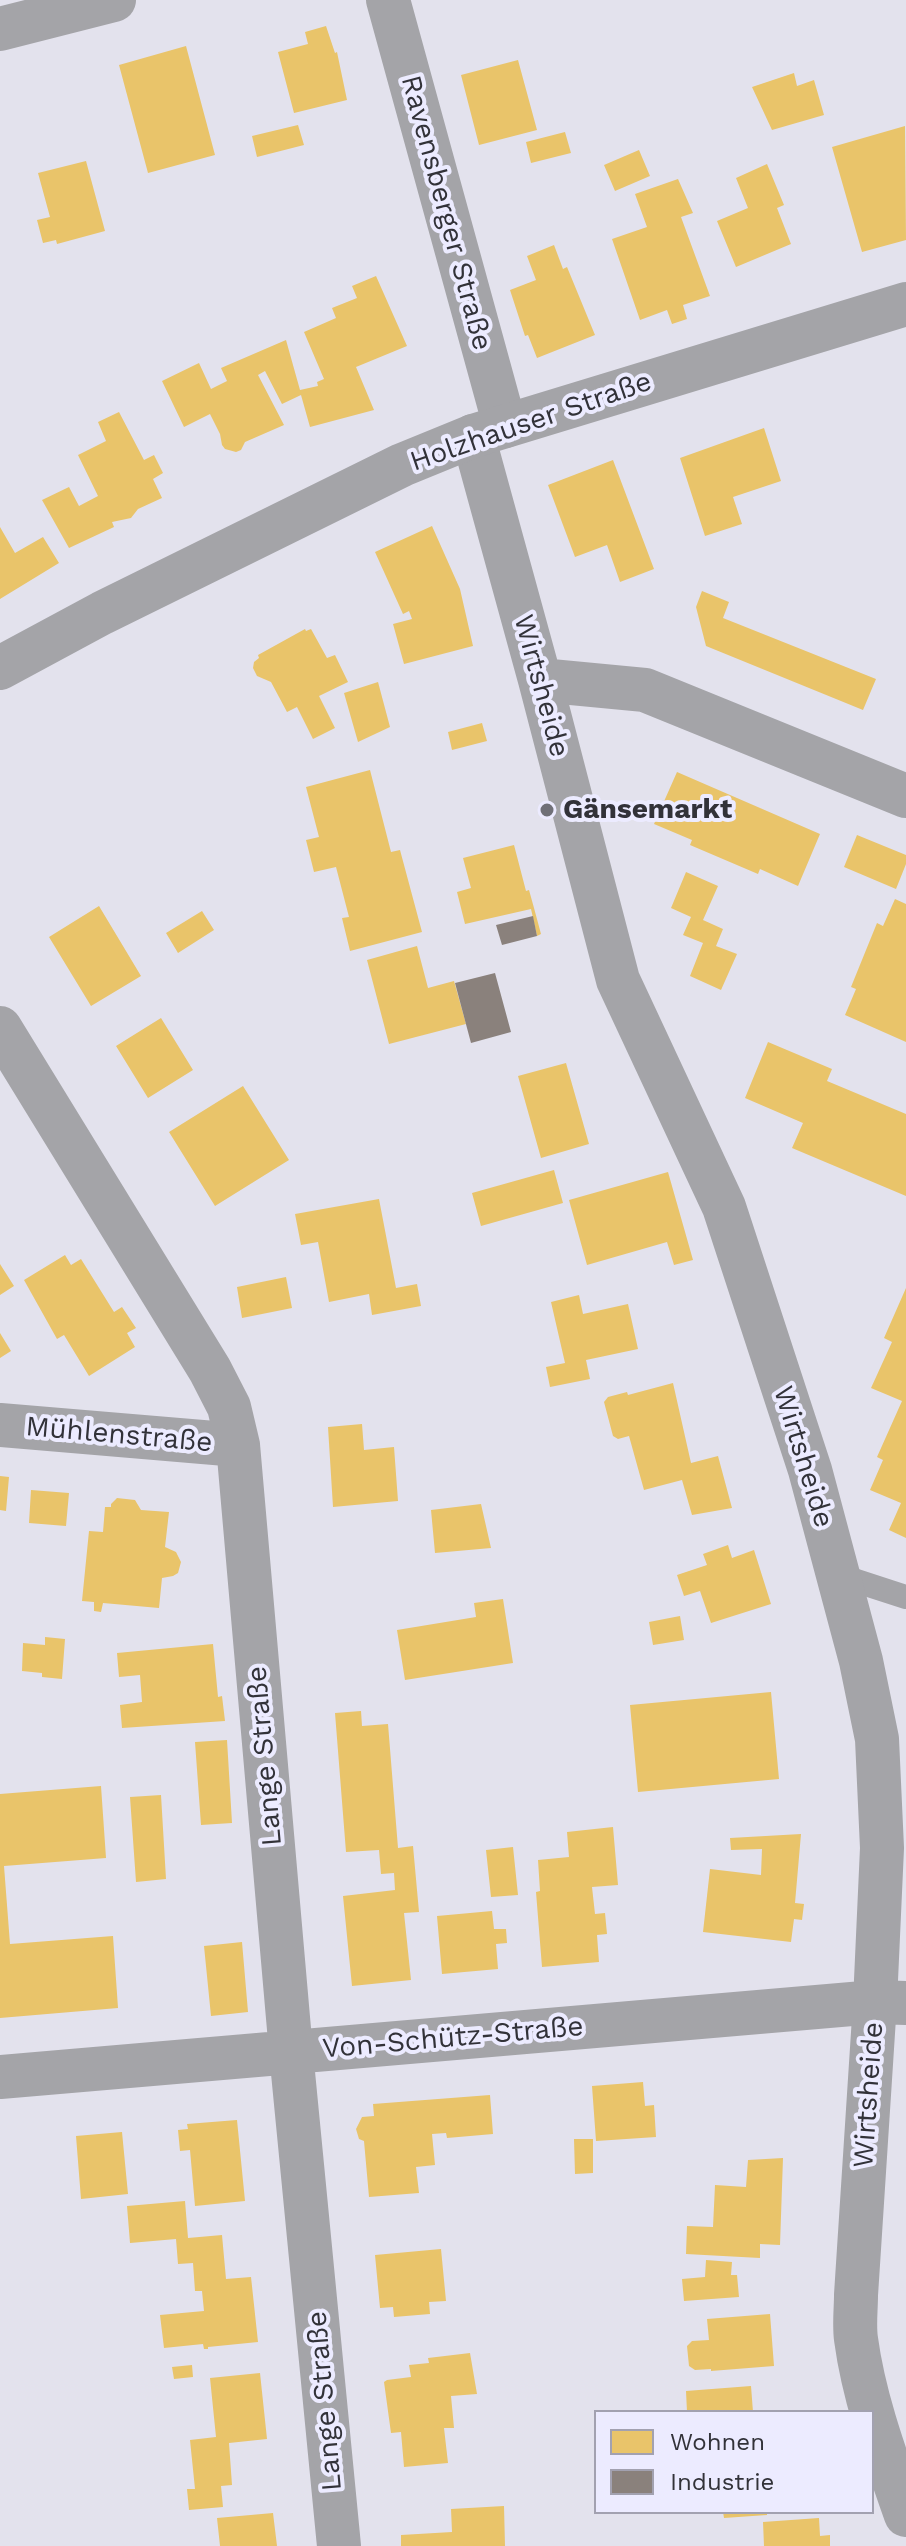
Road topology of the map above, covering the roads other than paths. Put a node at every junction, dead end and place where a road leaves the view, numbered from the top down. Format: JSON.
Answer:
{"nodes":[{"id":1,"x":114,"y":0,"type":"edge"},
{"id":2,"x":388,"y":0,"type":"edge"},
{"id":3,"x":0,"y":29,"type":"edge"},
{"id":4,"x":906,"y":304,"type":"edge"},
{"id":5,"x":489,"y":431,"type":"junction"},
{"id":6,"x":0,"y":668,"type":"edge"},
{"id":7,"x":540,"y":680,"type":"junction"},
{"id":8,"x":906,"y":796,"type":"edge"},
{"id":9,"x":0,"y":1028,"type":"edge"},
{"id":10,"x":0,"y":1425,"type":"edge"},
{"id":11,"x":238,"y":1445,"type":"junction"},
{"id":12,"x":838,"y":1575,"type":"junction"},
{"id":13,"x":906,"y":1597,"type":"edge"},
{"id":14,"x":890,"y":2003,"type":"edge"},
{"id":15,"x":291,"y":2052,"type":"junction"},
{"id":16,"x":0,"y":2077,"type":"edge"},
{"id":17,"x":873,"y":2410,"type":"edge"},
{"id":18,"x":874,"y":2413,"type":"edge"},
{"id":19,"x":906,"y":2515,"type":"edge"},
{"id":20,"x":339,"y":2546,"type":"edge"}],
"edges":[{"from":1,"to":3,"type":"street"},
{"from":2,"to":5,"type":"street","name":"Ravensberger Straße"},
{"from":4,"to":5,"type":"street","name":"Holzhauser Straße"},
{"from":5,"to":6,"type":"street","name":"Holzhauser Straße"},
{"from":5,"to":7,"type":"street","name":"Wirtsheide"},
{"from":7,"to":8,"type":"street"},
{"from":7,"to":12,"type":"street","name":"Wirtsheide"},
{"from":9,"to":11,"type":"street","name":"Lange Straße"},
{"from":10,"to":11,"type":"street","name":"Mühlenstraße"},
{"from":11,"to":15,"type":"street","name":"Lange Straße"},
{"from":12,"to":13,"type":"lane"},
{"from":12,"to":14,"type":"street","name":"Wirtsheide"},
{"from":14,"to":15,"type":"street","name":"Von-Schütz-Straße"},
{"from":14,"to":17,"type":"street","name":"Wirtsheide"},
{"from":15,"to":16,"type":"street","name":"Von-Schütz-Straße"},
{"from":15,"to":20,"type":"street","name":"Lange Straße"},
{"from":18,"to":19,"type":"street","name":"Wirtsheide"}]}
